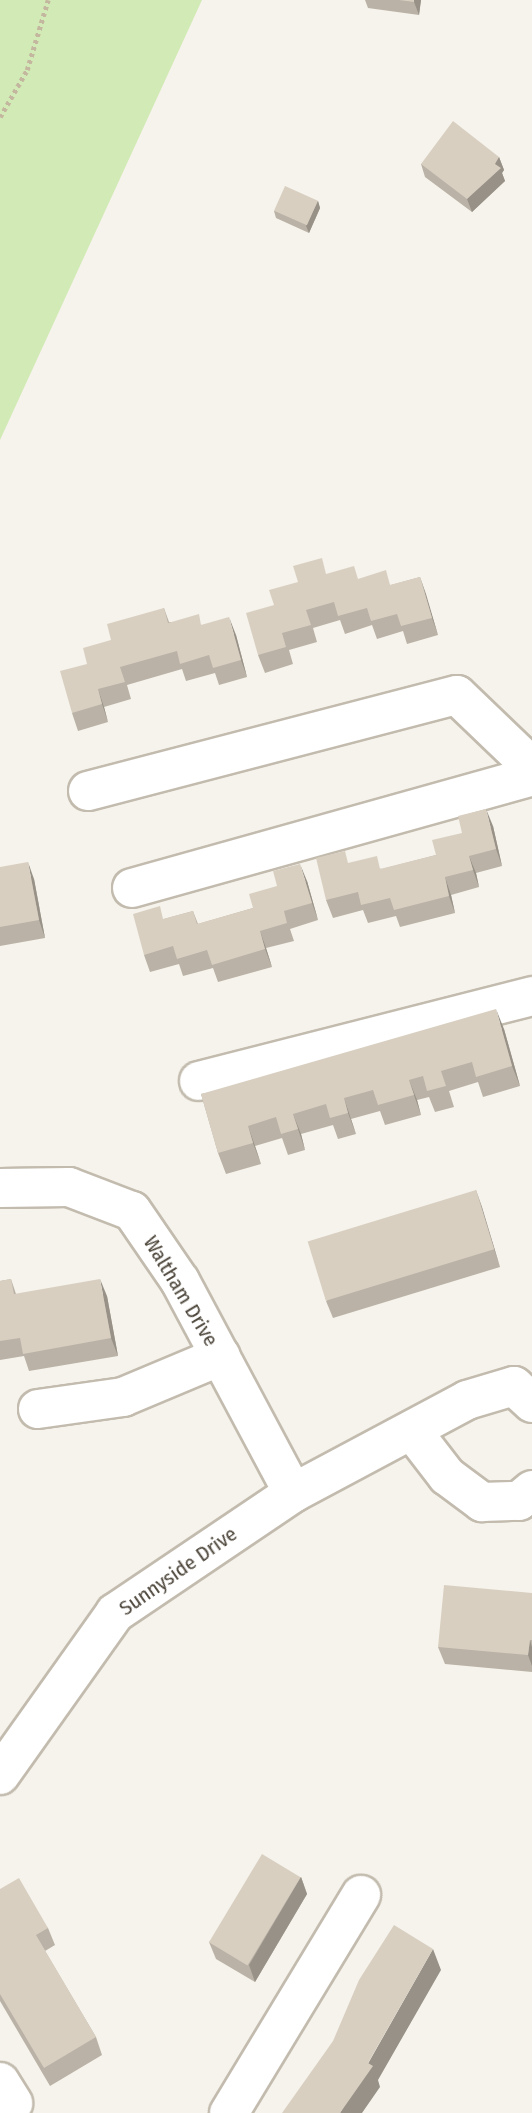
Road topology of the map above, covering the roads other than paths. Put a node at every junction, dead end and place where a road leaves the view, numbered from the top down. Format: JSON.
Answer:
{"nodes":[{"id":1,"x":532,"y":767,"type":"edge"},
{"id":2,"x":532,"y":776,"type":"edge"},
{"id":3,"x":88,"y":791,"type":"dead end"},
{"id":4,"x":132,"y":888,"type":"dead end"},
{"id":5,"x":532,"y":996,"type":"edge"},
{"id":6,"x":199,"y":1081,"type":"dead end"},
{"id":7,"x":0,"y":1188,"type":"edge"},
{"id":8,"x":220,"y":1356,"type":"junction"},
{"id":9,"x":532,"y":1404,"type":"edge"},
{"id":10,"x":38,"y":1409,"type":"dead end"},
{"id":11,"x":413,"y":1432,"type":"junction"},
{"id":12,"x":532,"y":1490,"type":"edge"},
{"id":13,"x":293,"y":1493,"type":"junction"},
{"id":14,"x":4,"y":1758,"type":"edge"},
{"id":15,"x":361,"y":1895,"type":"dead end"},
{"id":16,"x":229,"y":2113,"type":"edge"}],
"edges":[{"from":1,"to":3,"type":"street"},
{"from":2,"to":4,"type":"street"},
{"from":5,"to":6,"type":"street"},
{"from":7,"to":8,"type":"street","name":"Waltham Drive"},
{"from":8,"to":10,"type":"street"},
{"from":8,"to":13,"type":"street","name":"Waltham Drive"},
{"from":9,"to":11,"type":"street","name":"Sunnyside Drive"},
{"from":11,"to":12,"type":"street"},
{"from":11,"to":13,"type":"street","name":"Sunnyside Drive"},
{"from":13,"to":14,"type":"street","name":"Sunnyside Drive"},
{"from":15,"to":16,"type":"street"}]}
